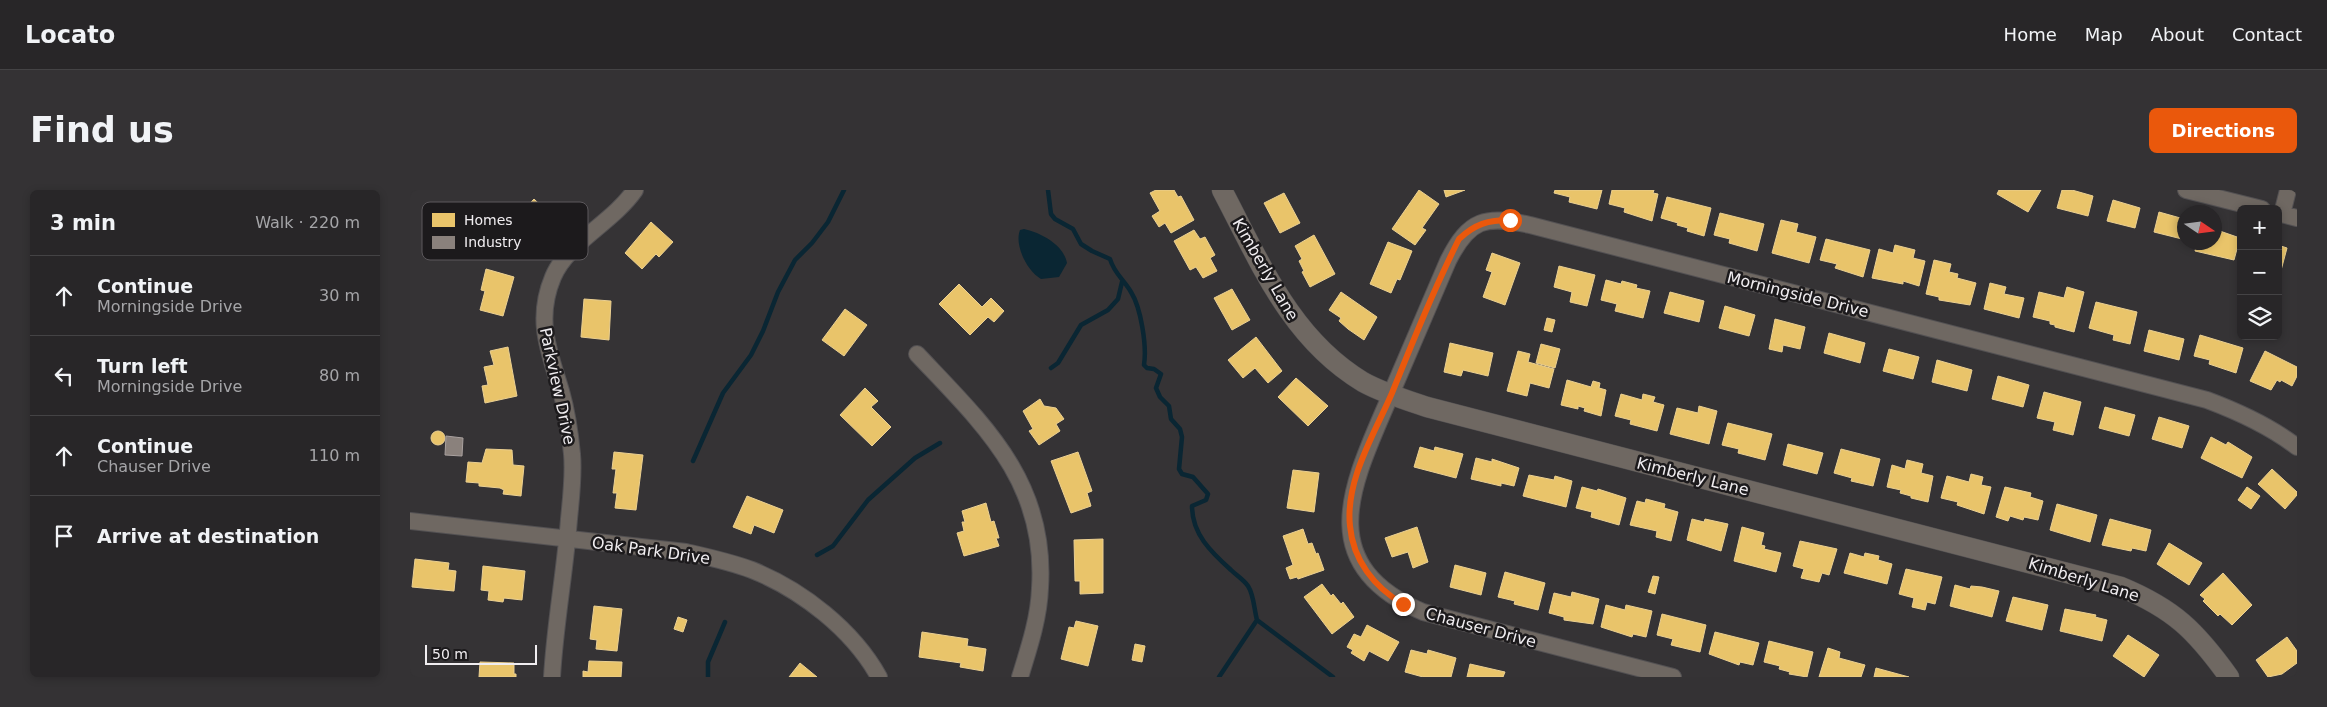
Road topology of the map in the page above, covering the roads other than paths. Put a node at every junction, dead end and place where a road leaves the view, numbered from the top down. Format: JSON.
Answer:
{"nodes":[{"id":1,"x":635,"y":190,"type":"edge"},
{"id":2,"x":1222,"y":190,"type":"edge"},
{"id":3,"x":2186,"y":190,"type":"edge"},
{"id":4,"x":2288,"y":190,"type":"edge"},
{"id":5,"x":2246,"y":205,"type":"edge"},
{"id":6,"x":2286,"y":215,"type":"edge"},
{"id":7,"x":588,"y":237,"type":"edge"},
{"id":8,"x":564,"y":260,"type":"edge"},
{"id":9,"x":917,"y":354,"type":"dead end"},
{"id":10,"x":1391,"y":395,"type":"junction"},
{"id":11,"x":2297,"y":447,"type":"edge"},
{"id":12,"x":410,"y":521,"type":"edge"},
{"id":13,"x":568,"y":539,"type":"junction"},
{"id":14,"x":552,"y":677,"type":"edge"},
{"id":15,"x":880,"y":677,"type":"edge"},
{"id":16,"x":1020,"y":677,"type":"edge"},
{"id":17,"x":1673,"y":677,"type":"edge"},
{"id":18,"x":2229,"y":677,"type":"edge"}],
"edges":[{"from":1,"to":7,"type":"street","name":"Parkview Drive"},
{"from":2,"to":10,"type":"street","name":"Kimberly Lane"},
{"from":3,"to":5,"type":"street"},
{"from":4,"to":6,"type":"street"},
{"from":8,"to":13,"type":"street","name":"Parkview Drive"},
{"from":9,"to":16,"type":"street"},
{"from":10,"to":11,"type":"street","name":"Morningside Drive"},
{"from":10,"to":17,"type":"street","name":"Chauser Drive"},
{"from":10,"to":18,"type":"street","name":"Kimberly Lane"},
{"from":12,"to":13,"type":"street","name":"Oak Park Drive"},
{"from":13,"to":14,"type":"street","name":"Parkview Drive"},
{"from":13,"to":15,"type":"street","name":"Oak Park Drive"}]}
